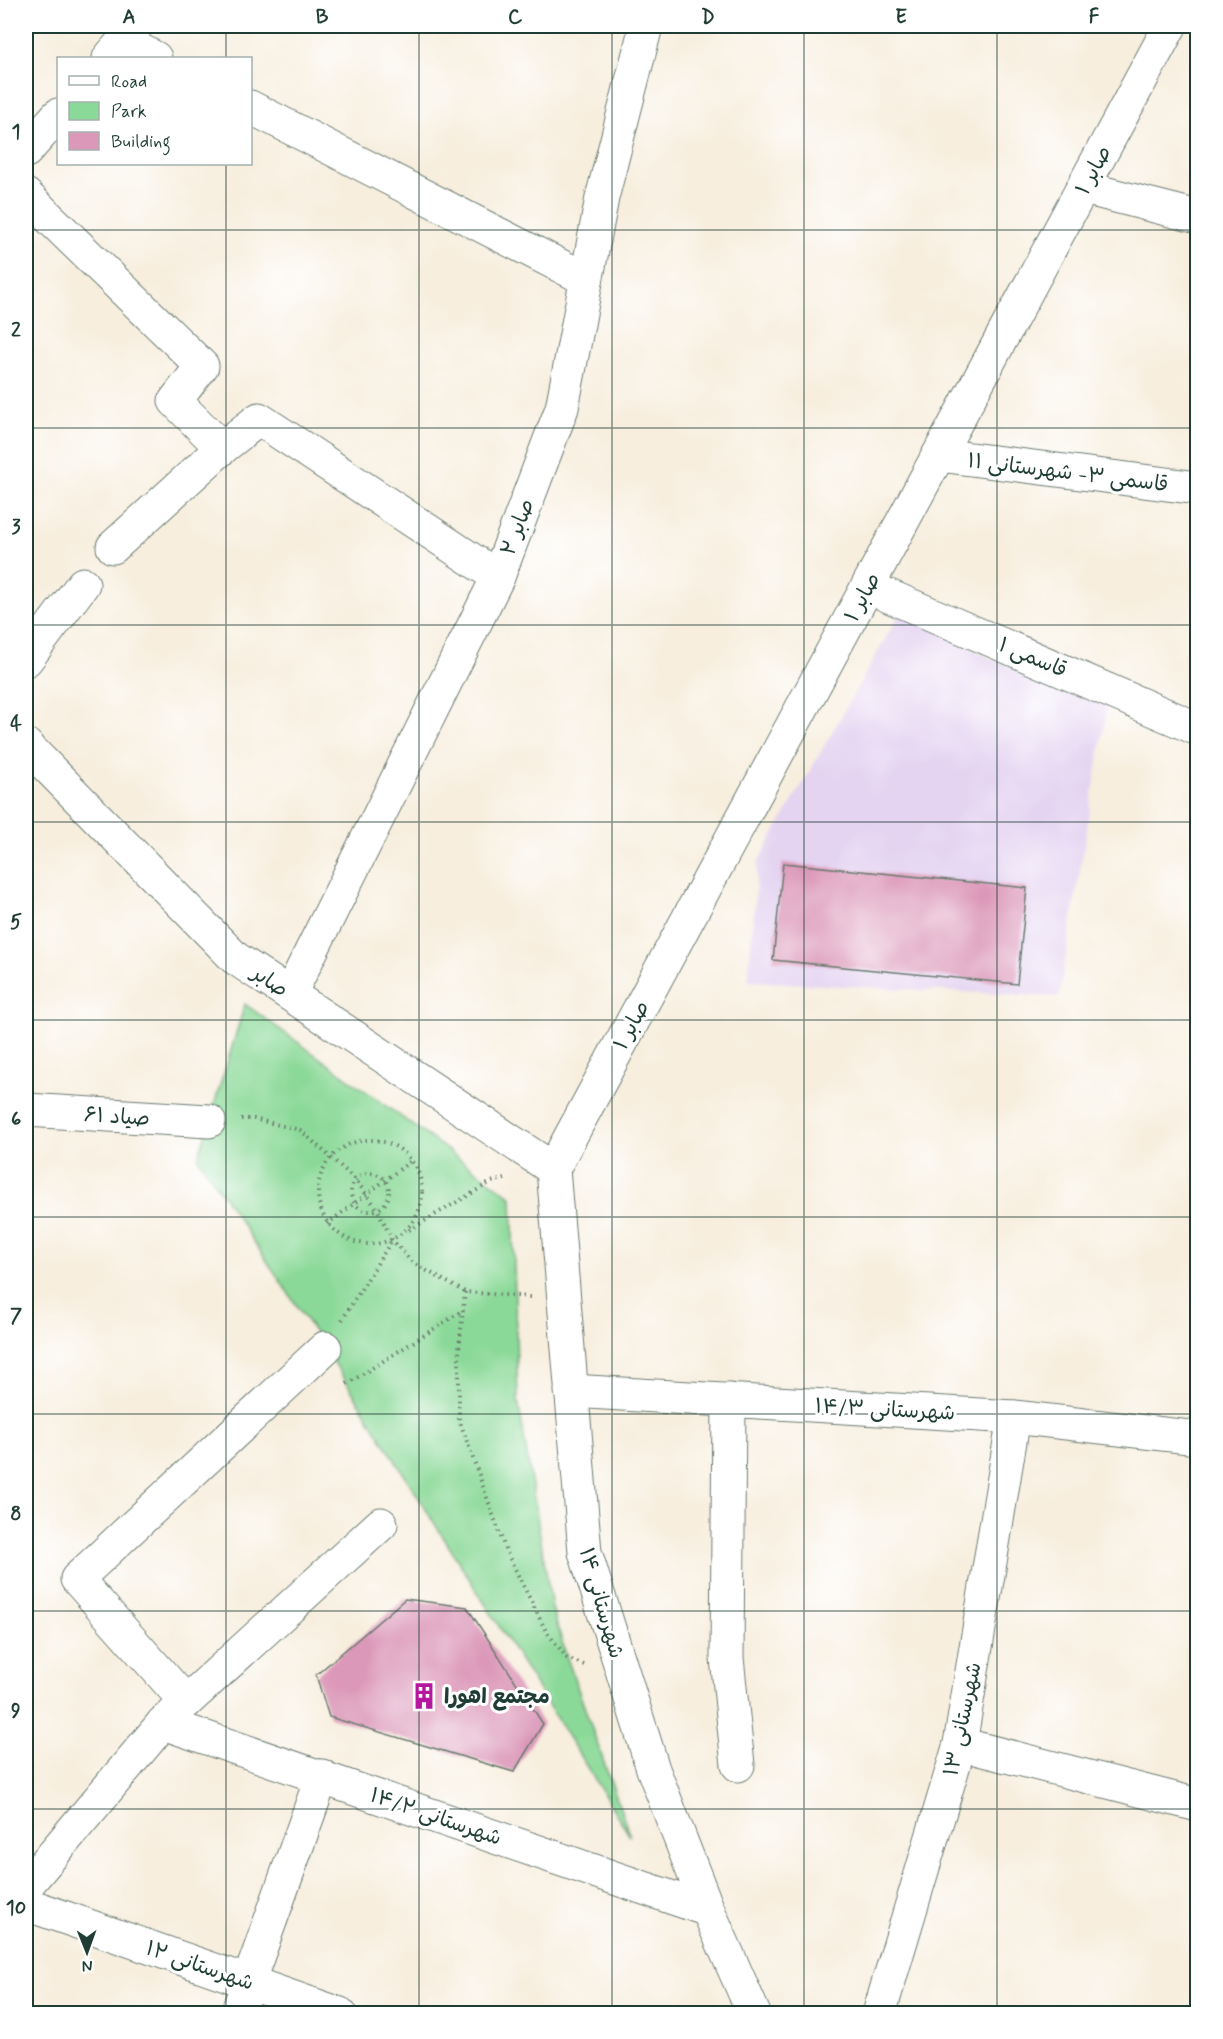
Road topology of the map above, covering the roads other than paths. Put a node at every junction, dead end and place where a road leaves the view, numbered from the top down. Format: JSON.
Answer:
{"nodes":[{"id":1,"x":646,"y":26,"type":"edge"},
{"id":2,"x":1170,"y":26,"type":"edge"},
{"id":3,"x":123,"y":42,"type":"edge"},
{"id":4,"x":153,"y":57,"type":"edge"},
{"id":5,"x":252,"y":108,"type":"edge"},
{"id":6,"x":57,"y":116,"type":"edge"},
{"id":7,"x":26,"y":151,"type":"edge"},
{"id":8,"x":1084,"y":188,"type":"junction"},
{"id":9,"x":26,"y":195,"type":"edge"},
{"id":10,"x":1197,"y":217,"type":"edge"},
{"id":11,"x":586,"y":279,"type":"junction"},
{"id":12,"x":222,"y":448,"type":"junction"},
{"id":13,"x":939,"y":455,"type":"junction"},
{"id":14,"x":1197,"y":488,"type":"edge"},
{"id":15,"x":112,"y":547,"type":"dead end"},
{"id":16,"x":498,"y":577,"type":"junction"},
{"id":17,"x":83,"y":585,"type":"dead end"},
{"id":18,"x":868,"y":587,"type":"junction"},
{"id":19,"x":26,"y":660,"type":"edge"},
{"id":20,"x":1197,"y":729,"type":"edge"},
{"id":21,"x":26,"y":745,"type":"edge"},
{"id":22,"x":290,"y":994,"type":"junction"},
{"id":23,"x":26,"y":1110,"type":"edge"},
{"id":24,"x":209,"y":1121,"type":"road end"},
{"id":25,"x":553,"y":1169,"type":"junction"},
{"id":26,"x":325,"y":1348,"type":"road end"},
{"id":27,"x":571,"y":1391,"type":"junction"},
{"id":28,"x":729,"y":1400,"type":"junction"},
{"id":29,"x":1014,"y":1417,"type":"junction"},
{"id":30,"x":1197,"y":1438,"type":"edge"},
{"id":31,"x":381,"y":1524,"type":"dead end"},
{"id":32,"x":175,"y":1713,"type":"junction"},
{"id":33,"x":960,"y":1744,"type":"junction"},
{"id":34,"x":738,"y":1765,"type":"dead end"},
{"id":35,"x":322,"y":1776,"type":"junction"},
{"id":36,"x":1197,"y":1805,"type":"edge"},
{"id":37,"x":26,"y":1886,"type":"edge"},
{"id":38,"x":26,"y":1904,"type":"edge"},
{"id":39,"x":708,"y":1910,"type":"junction"},
{"id":40,"x":249,"y":1982,"type":"junction"},
{"id":41,"x":237,"y":2013,"type":"edge"},
{"id":42,"x":340,"y":2013,"type":"edge"},
{"id":43,"x":754,"y":2013,"type":"edge"},
{"id":44,"x":879,"y":2013,"type":"edge"}],
"edges":[{"from":1,"to":11,"type":"street","name":"صابر ۲"},
{"from":2,"to":8,"type":"street","name":"صابر ۱"},
{"from":3,"to":4,"type":"street"},
{"from":5,"to":11,"type":"street"},
{"from":6,"to":7,"type":"street"},
{"from":8,"to":10,"type":"street"},
{"from":8,"to":13,"type":"street","name":"صابر ۱"},
{"from":9,"to":12,"type":"street"},
{"from":11,"to":16,"type":"street","name":"صابر ۲"},
{"from":12,"to":15,"type":"street"},
{"from":12,"to":16,"type":"street"},
{"from":13,"to":14,"type":"street","name":"قاسمی ۳- شهرستانی ۱۱"},
{"from":13,"to":18,"type":"street","name":"صابر ۱"},
{"from":16,"to":22,"type":"street","name":"صابر ۲"},
{"from":17,"to":19,"type":"street"},
{"from":18,"to":20,"type":"street","name":"قاسمی ۱"},
{"from":18,"to":25,"type":"street","name":"صابر ۱"},
{"from":21,"to":22,"type":"street","name":"صابر"},
{"from":22,"to":25,"type":"street","name":"صابر"},
{"from":23,"to":24,"type":"street","name":"صیاد ۶۱"},
{"from":25,"to":27,"type":"street","name":"شهرستانی ۱۴"},
{"from":26,"to":32,"type":"street"},
{"from":27,"to":28,"type":"street","name":"شهرستانی ۱۴/۳"},
{"from":27,"to":39,"type":"street","name":"شهرستانی ۱۴"},
{"from":28,"to":29,"type":"street","name":"شهرستانی ۱۴/۳"},
{"from":28,"to":34,"type":"street"},
{"from":29,"to":30,"type":"street","name":"شهرستانی ۱۴/۳"},
{"from":29,"to":33,"type":"street","name":"شهرستانی ۱۳"},
{"from":31,"to":32,"type":"street"},
{"from":32,"to":35,"type":"street","name":"شهرستانی ۱۴/۲"},
{"from":32,"to":37,"type":"street"},
{"from":33,"to":36,"type":"street"},
{"from":33,"to":44,"type":"street","name":"شهرستانی ۱۳"},
{"from":35,"to":39,"type":"street","name":"شهرستانی ۱۴/۲"},
{"from":35,"to":40,"type":"street"},
{"from":38,"to":40,"type":"street","name":"شهرستانی ۱۲"},
{"from":39,"to":43,"type":"street","name":"شهرستانی ۱۴"},
{"from":40,"to":41,"type":"street"},
{"from":40,"to":42,"type":"street","name":"شهرستانی ۱۲"}]}
